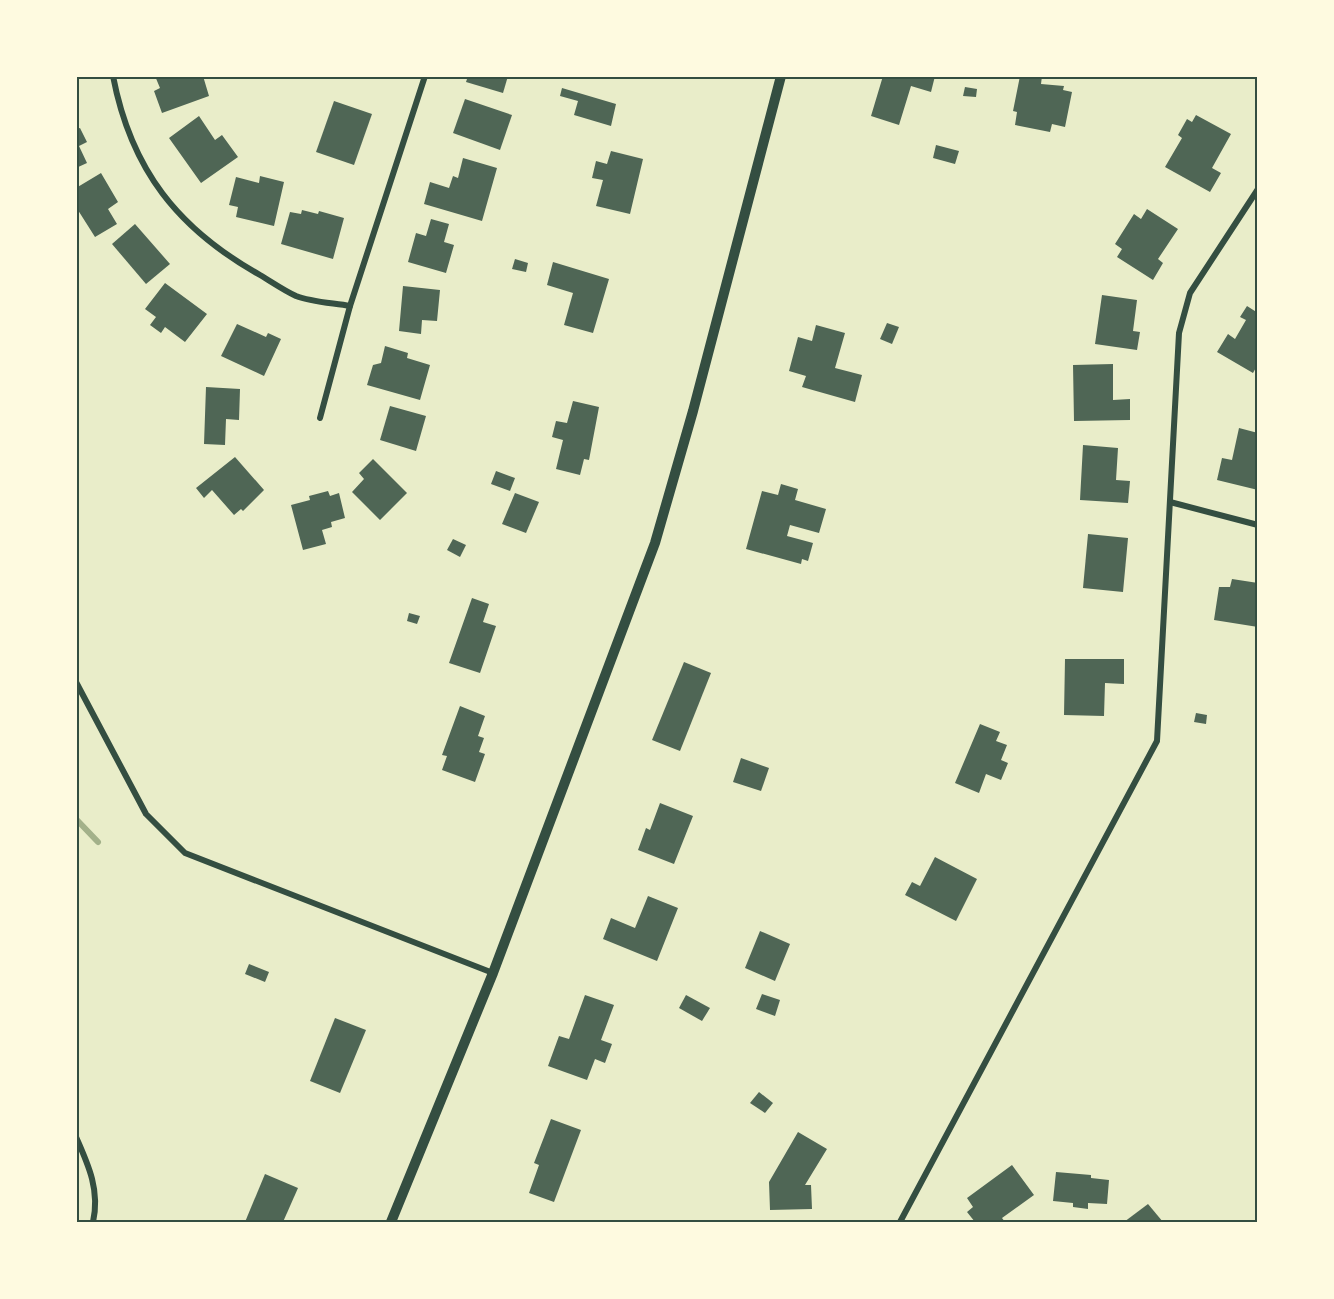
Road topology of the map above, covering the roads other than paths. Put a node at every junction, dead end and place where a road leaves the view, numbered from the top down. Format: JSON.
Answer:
{"nodes":[{"id":1,"x":113,"y":76,"type":"edge"},
{"id":2,"x":425,"y":76,"type":"edge"},
{"id":3,"x":779,"y":77,"type":"edge"},
{"id":4,"x":1257,"y":189,"type":"edge"},
{"id":5,"x":350,"y":306,"type":"junction"},
{"id":6,"x":320,"y":418,"type":"dead end"},
{"id":7,"x":1170,"y":502,"type":"junction"},
{"id":8,"x":1257,"y":525,"type":"edge"},
{"id":9,"x":76,"y":682,"type":"edge"},
{"id":10,"x":493,"y":973,"type":"junction"},
{"id":11,"x":76,"y":1137,"type":"edge"},
{"id":12,"x":93,"y":1222,"type":"edge"},
{"id":13,"x":391,"y":1222,"type":"edge"},
{"id":14,"x":900,"y":1222,"type":"edge"}],
"edges":[{"from":1,"to":5,"type":"street"},
{"from":2,"to":5,"type":"street"},
{"from":3,"to":10,"type":"street"},
{"from":4,"to":7,"type":"street"},
{"from":5,"to":6,"type":"street"},
{"from":7,"to":8,"type":"street"},
{"from":7,"to":14,"type":"street"},
{"from":9,"to":10,"type":"street"},
{"from":10,"to":13,"type":"street"},
{"from":11,"to":12,"type":"street"}]}
